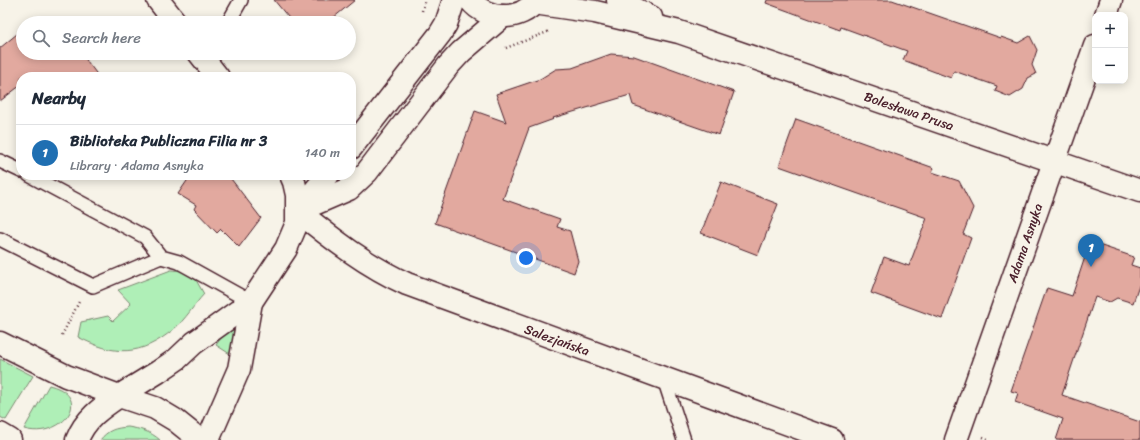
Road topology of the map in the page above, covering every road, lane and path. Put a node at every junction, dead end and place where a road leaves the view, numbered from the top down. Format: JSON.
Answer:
{"nodes":[{"id":1,"x":158,"y":0,"type":"edge"},
{"id":2,"x":241,"y":0,"type":"edge"},
{"id":3,"x":454,"y":0,"type":"edge"},
{"id":4,"x":470,"y":0,"type":"edge"},
{"id":5,"x":618,"y":0,"type":"edge"},
{"id":6,"x":1111,"y":0,"type":"edge"},
{"id":7,"x":535,"y":2,"type":"edge"},
{"id":8,"x":1107,"y":12,"type":"edge"},
{"id":9,"x":171,"y":16,"type":"edge"},
{"id":10,"x":232,"y":16,"type":"edge"},
{"id":11,"x":503,"y":16,"type":"junction"},
{"id":12,"x":554,"y":29,"type":"dead end"},
{"id":13,"x":678,"y":32,"type":"junction"},
{"id":14,"x":1094,"y":48,"type":"edge"},
{"id":15,"x":502,"y":50,"type":"dead end"},
{"id":16,"x":356,"y":142,"type":"edge"},
{"id":17,"x":0,"y":161,"type":"edge"},
{"id":18,"x":1054,"y":161,"type":"junction"},
{"id":19,"x":16,"y":169,"type":"edge"},
{"id":20,"x":38,"y":180,"type":"edge"},
{"id":21,"x":293,"y":180,"type":"edge"},
{"id":22,"x":324,"y":180,"type":"edge"},
{"id":23,"x":1140,"y":191,"type":"edge"},
{"id":24,"x":298,"y":211,"type":"junction"},
{"id":25,"x":0,"y":239,"type":"edge"},
{"id":26,"x":161,"y":257,"type":"junction"},
{"id":27,"x":89,"y":284,"type":"junction"},
{"id":28,"x":251,"y":302,"type":"junction"},
{"id":29,"x":62,"y":335,"type":"dead end"},
{"id":30,"x":0,"y":343,"type":"edge"},
{"id":31,"x":664,"y":379,"type":"junction"},
{"id":32,"x":119,"y":396,"type":"junction"},
{"id":33,"x":0,"y":434,"type":"edge"},
{"id":34,"x":10,"y":440,"type":"edge"},
{"id":35,"x":78,"y":440,"type":"edge"},
{"id":36,"x":200,"y":440,"type":"edge"},
{"id":37,"x":208,"y":440,"type":"edge"},
{"id":38,"x":684,"y":440,"type":"edge"},
{"id":39,"x":832,"y":440,"type":"edge"},
{"id":40,"x":956,"y":440,"type":"edge"}],
"edges":[{"from":1,"to":9,"type":"street"},
{"from":2,"to":10,"type":"lane"},
{"from":3,"to":16,"type":"street"},
{"from":4,"to":11,"type":"street"},
{"from":5,"to":13,"type":"street","name":"Bolesława Prusa"},
{"from":6,"to":8,"type":"street"},
{"from":7,"to":11,"type":"street"},
{"from":7,"to":13,"type":"street","name":"Bolesława Prusa"},
{"from":11,"to":24,"type":"street"},
{"from":12,"to":15,"type":"path"},
{"from":13,"to":18,"type":"street","name":"Bolesława Prusa"},
{"from":14,"to":18,"type":"street","name":"Adama Asnyka"},
{"from":17,"to":19,"type":"lane"},
{"from":18,"to":23,"type":"street","name":"Bolesława Prusa"},
{"from":18,"to":40,"type":"street","name":"Adama Asnyka"},
{"from":20,"to":26,"type":"lane"},
{"from":21,"to":24,"type":"street"},
{"from":22,"to":24,"type":"street"},
{"from":24,"to":28,"type":"street"},
{"from":24,"to":31,"type":"street","name":"Salezjańska"},
{"from":25,"to":27,"type":"lane"},
{"from":26,"to":27,"type":"lane"},
{"from":26,"to":28,"type":"lane"},
{"from":27,"to":29,"type":"path"},
{"from":28,"to":32,"type":"street"},
{"from":28,"to":37,"type":"street"},
{"from":30,"to":32,"type":"street"},
{"from":31,"to":38,"type":"lane"},
{"from":31,"to":39,"type":"street","name":"Salezjańska"},
{"from":32,"to":35,"type":"street"},
{"from":32,"to":36,"type":"street"},
{"from":33,"to":34,"type":"street"}]}
